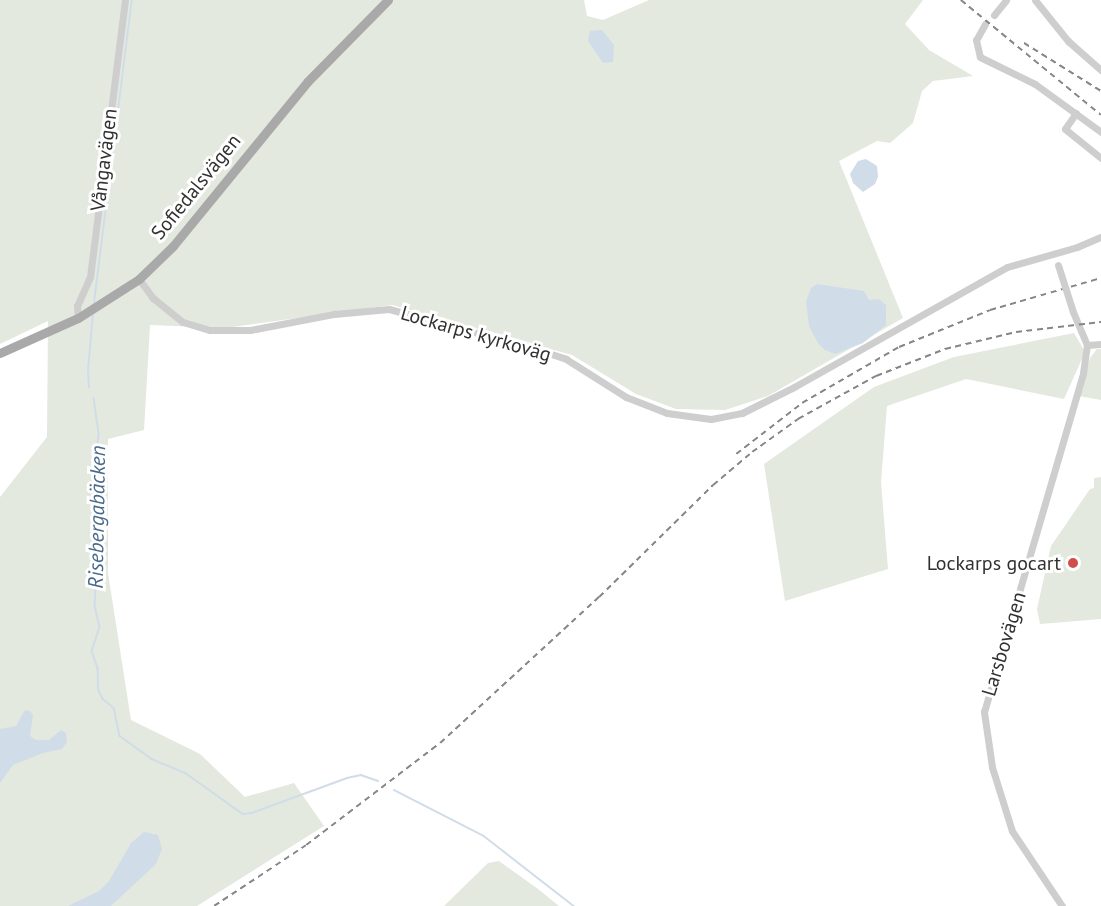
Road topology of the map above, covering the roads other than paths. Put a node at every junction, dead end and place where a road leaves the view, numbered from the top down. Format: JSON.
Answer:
{"nodes":[{"id":1,"x":125,"y":0,"type":"edge"},
{"id":2,"x":388,"y":0,"type":"edge"},
{"id":3,"x":1006,"y":0,"type":"edge"},
{"id":4,"x":1035,"y":0,"type":"edge"},
{"id":5,"x":993,"y":15,"type":"dead end"},
{"id":6,"x":986,"y":24,"type":"dead end"},
{"id":7,"x":1101,"y":70,"type":"edge"},
{"id":8,"x":1076,"y":113,"type":"junction"},
{"id":9,"x":1101,"y":132,"type":"edge"},
{"id":10,"x":1101,"y":158,"type":"edge"},
{"id":11,"x":1101,"y":237,"type":"edge"},
{"id":12,"x":1054,"y":254,"type":"junction"},
{"id":13,"x":139,"y":279,"type":"junction"},
{"id":14,"x":80,"y":316,"type":"junction"},
{"id":15,"x":1101,"y":344,"type":"edge"},
{"id":16,"x":1086,"y":345,"type":"junction"},
{"id":17,"x":0,"y":353,"type":"edge"},
{"id":18,"x":1062,"y":906,"type":"edge"}],
"edges":[{"from":1,"to":14,"type":"street","name":"Vångavägen"},
{"from":2,"to":13,"type":"main road","name":"Sofiedalsvägen"},
{"from":3,"to":5,"type":"street"},
{"from":4,"to":7,"type":"street"},
{"from":6,"to":8,"type":"street"},
{"from":8,"to":9,"type":"street"},
{"from":8,"to":10,"type":"street"},
{"from":11,"to":12,"type":"street","name":"Lockarps kyrkoväg"},
{"from":12,"to":13,"type":"street","name":"Lockarps kyrkoväg"},
{"from":12,"to":16,"type":"street","name":"Larsbovägen","bridge":true},
{"from":13,"to":14,"type":"main road","name":"Sofiedalsvägen"},
{"from":14,"to":17,"type":"main road","name":"Sofiedalsvägen"},
{"from":15,"to":16,"type":"street"},
{"from":16,"to":18,"type":"street","name":"Larsbovägen"}]}
